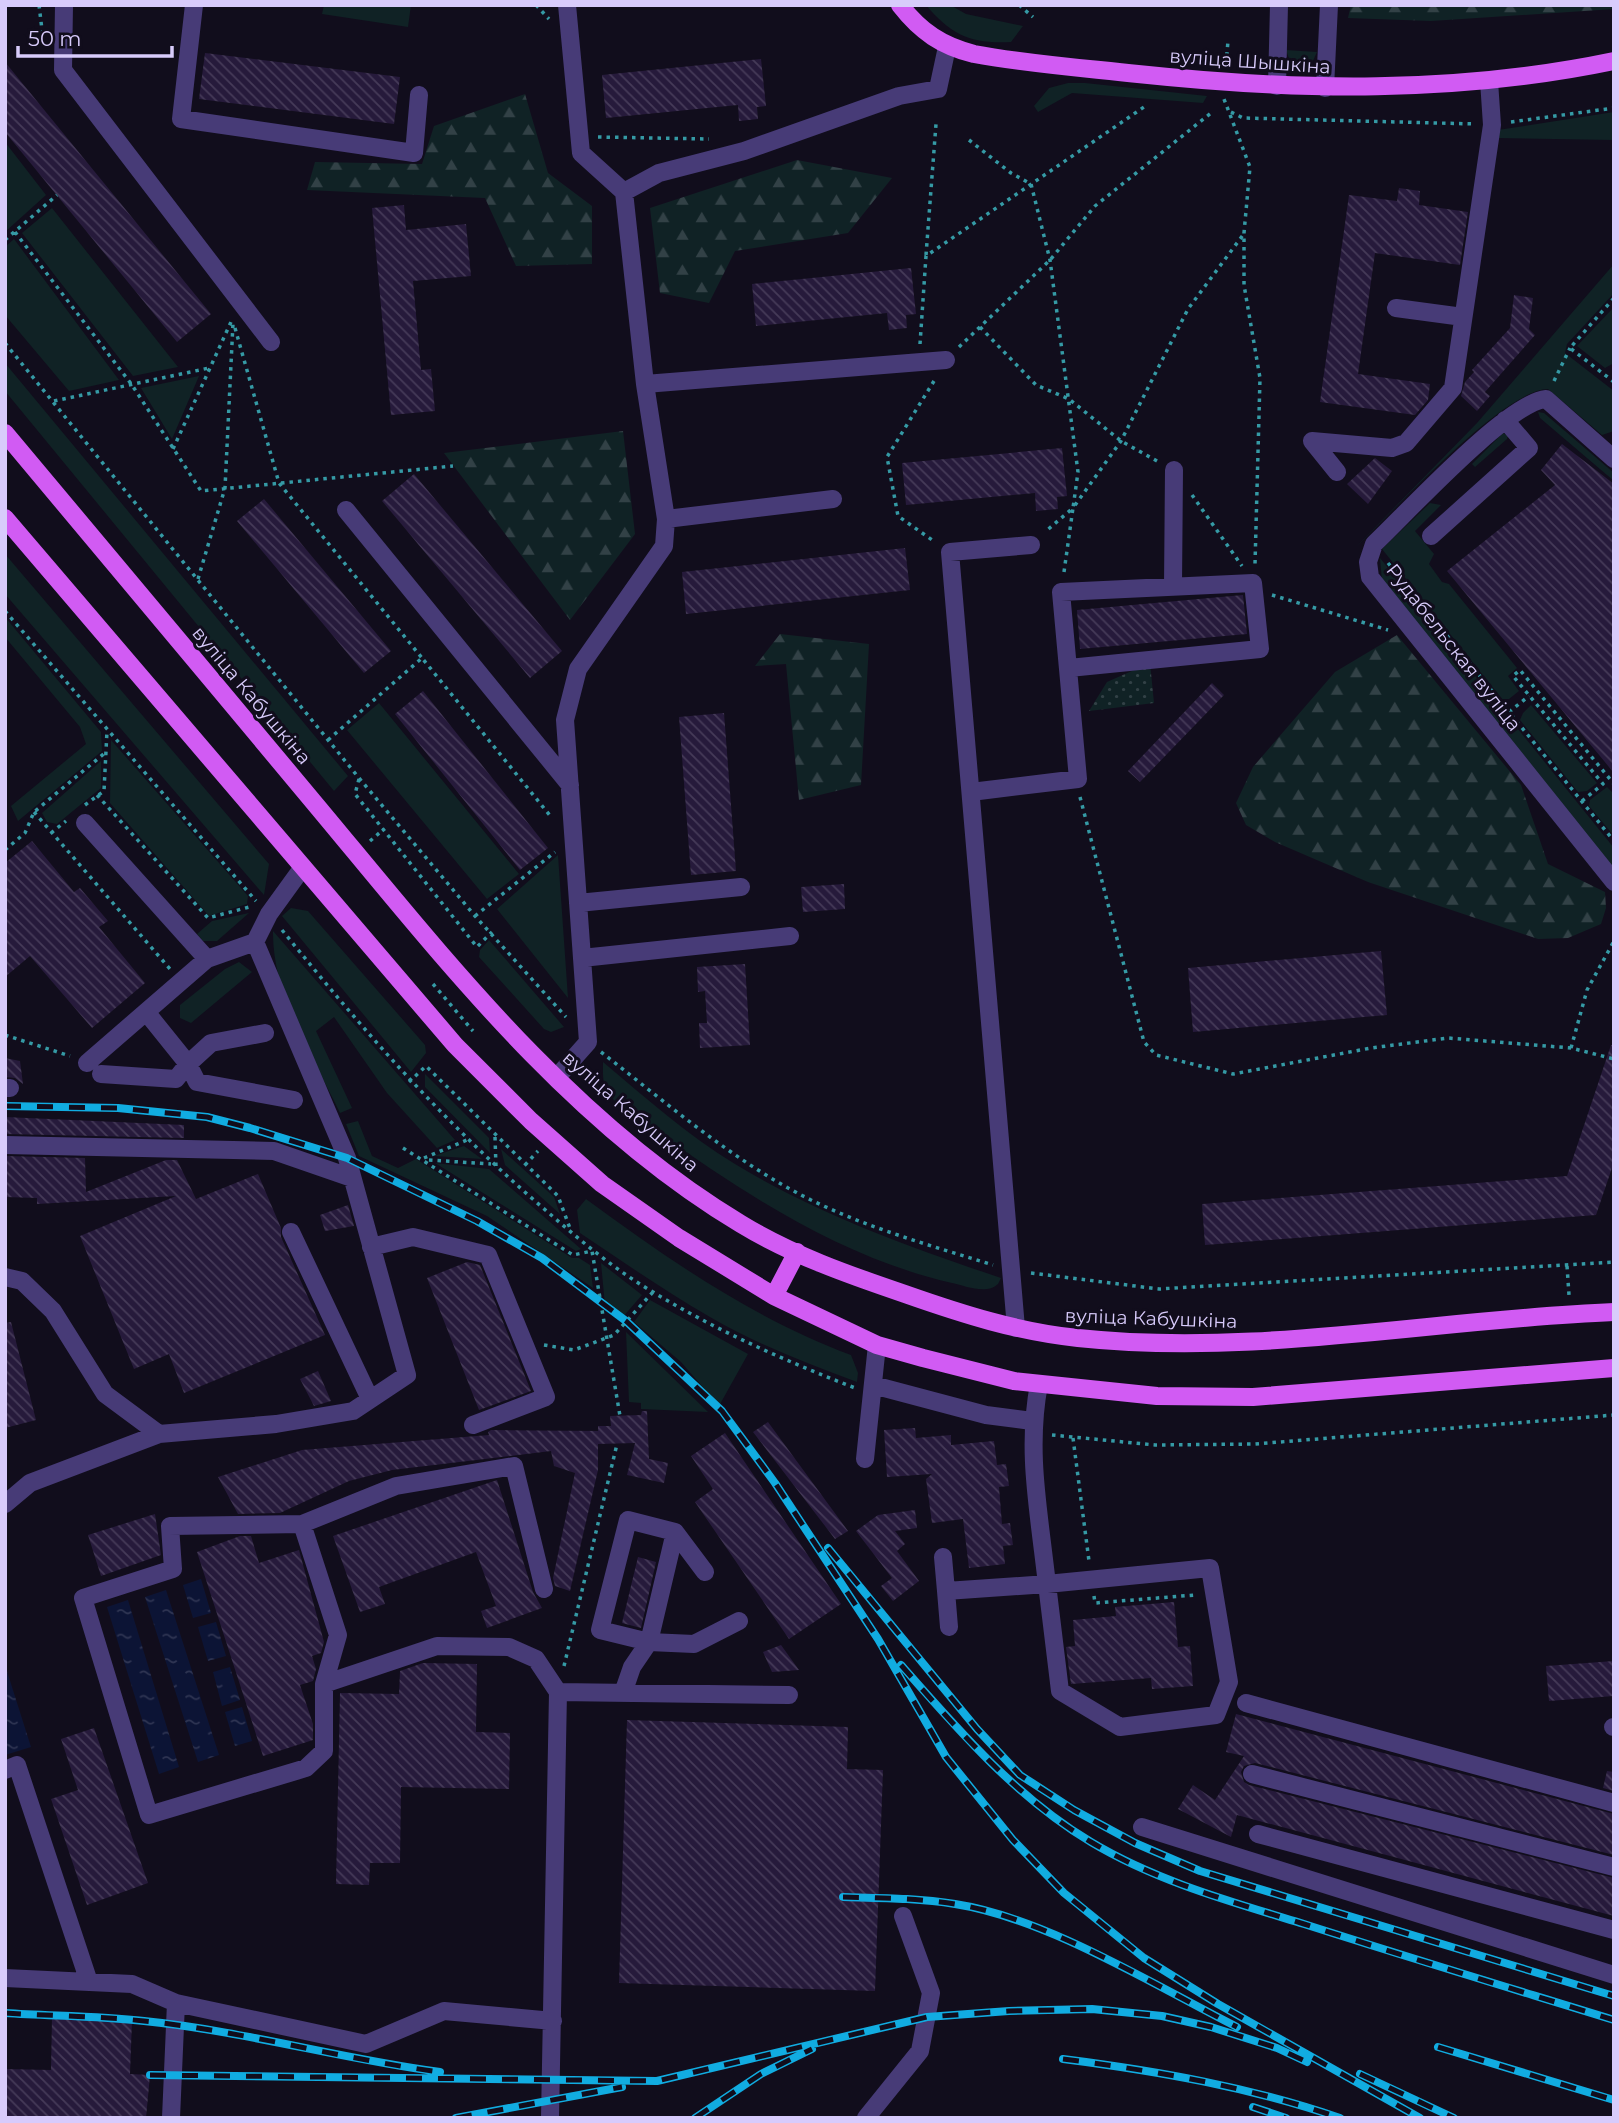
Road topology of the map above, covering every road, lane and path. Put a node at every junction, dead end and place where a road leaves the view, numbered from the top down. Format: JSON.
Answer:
{"nodes":[{"id":1,"x":39,"y":5,"type":"edge"},
{"id":2,"x":64,"y":5,"type":"edge"},
{"id":3,"x":194,"y":5,"type":"edge"},
{"id":4,"x":567,"y":5,"type":"edge"},
{"id":5,"x":900,"y":5,"type":"edge"},
{"id":6,"x":1019,"y":5,"type":"edge"},
{"id":7,"x":1279,"y":5,"type":"edge"},
{"id":8,"x":1329,"y":5,"type":"edge"},
{"id":9,"x":1033,"y":18,"type":"dead end"},
{"id":10,"x":1228,"y":41,"type":"dead end"},
{"id":11,"x":44,"y":46,"type":"dead end"},
{"id":12,"x":947,"y":47,"type":"junction"},
{"id":13,"x":1614,"y":61,"type":"edge"},
{"id":14,"x":1226,"y":69,"type":"dead end"},
{"id":15,"x":1489,"y":81,"type":"junction"},
{"id":16,"x":1277,"y":86,"type":"junction"},
{"id":17,"x":1325,"y":88,"type":"junction"},
{"id":18,"x":419,"y":95,"type":"dead end"},
{"id":19,"x":1224,"y":98,"type":"dead end"},
{"id":20,"x":1144,"y":107,"type":"dead end"},
{"id":21,"x":1614,"y":108,"type":"edge"},
{"id":22,"x":1231,"y":112,"type":"junction"},
{"id":23,"x":1211,"y":113,"type":"dead end"},
{"id":24,"x":936,"y":124,"type":"dead end"},
{"id":25,"x":1492,"y":125,"type":"junction"},
{"id":26,"x":580,"y":135,"type":"junction"},
{"id":27,"x":716,"y":139,"type":"dead end"},
{"id":28,"x":969,"y":140,"type":"dead end"},
{"id":29,"x":1031,"y":184,"type":"junction"},
{"id":30,"x":624,"y":192,"type":"junction"},
{"id":31,"x":57,"y":195,"type":"dead end"},
{"id":32,"x":15,"y":232,"type":"junction"},
{"id":33,"x":1244,"y":233,"type":"junction"},
{"id":34,"x":5,"y":240,"type":"edge"},
{"id":35,"x":926,"y":256,"type":"junction"},
{"id":36,"x":1050,"y":260,"type":"junction"},
{"id":37,"x":1614,"y":298,"type":"edge"},
{"id":38,"x":1396,"y":309,"type":"dead end"},
{"id":39,"x":1463,"y":317,"type":"junction"},
{"id":40,"x":233,"y":318,"type":"junction"},
{"id":41,"x":980,"y":327,"type":"junction"},
{"id":42,"x":271,"y":342,"type":"dead end"},
{"id":43,"x":5,"y":344,"type":"edge"},
{"id":44,"x":1570,"y":348,"type":"junction"},
{"id":45,"x":946,"y":360,"type":"junction"},
{"id":46,"x":918,"y":363,"type":"junction"},
{"id":47,"x":210,"y":368,"type":"junction"},
{"id":48,"x":1614,"y":382,"type":"edge"},
{"id":49,"x":645,"y":384,"type":"junction"},
{"id":50,"x":132,"y":385,"type":"junction"},
{"id":51,"x":1069,"y":399,"type":"junction"},
{"id":52,"x":1546,"y":399,"type":"junction"},
{"id":53,"x":54,"y":401,"type":"junction"},
{"id":54,"x":1505,"y":420,"type":"junction"},
{"id":55,"x":5,"y":433,"type":"edge"},
{"id":56,"x":1121,"y":441,"type":"junction"},
{"id":57,"x":173,"y":449,"type":"junction"},
{"id":58,"x":1614,"y":459,"type":"edge"},
{"id":59,"x":453,"y":466,"type":"dead end"},
{"id":60,"x":1174,"y":470,"type":"junction"},
{"id":61,"x":1337,"y":472,"type":"dead end"},
{"id":62,"x":279,"y":483,"type":"junction"},
{"id":63,"x":225,"y":488,"type":"junction"},
{"id":64,"x":832,"y":499,"type":"dead end"},
{"id":65,"x":1073,"y":508,"type":"junction"},
{"id":66,"x":346,"y":510,"type":"dead end"},
{"id":67,"x":5,"y":518,"type":"edge"},
{"id":68,"x":666,"y":519,"type":"junction"},
{"id":69,"x":1431,"y":536,"type":"dead end"},
{"id":70,"x":1374,"y":544,"type":"junction"},
{"id":71,"x":1031,"y":545,"type":"joint"},
{"id":72,"x":950,"y":552,"type":"junction"},
{"id":73,"x":198,"y":579,"type":"junction"},
{"id":74,"x":1253,"y":583,"type":"junction"},
{"id":75,"x":1173,"y":586,"type":"junction"},
{"id":76,"x":1061,"y":592,"type":"junction"},
{"id":77,"x":1417,"y":638,"type":"junction"},
{"id":78,"x":422,"y":658,"type":"junction"},
{"id":79,"x":1069,"y":668,"type":"junction"},
{"id":80,"x":1529,"y":696,"type":"junction"},
{"id":81,"x":1509,"y":712,"type":"junction"},
{"id":82,"x":107,"y":729,"type":"dead end"},
{"id":83,"x":1576,"y":729,"type":"dead end"},
{"id":84,"x":1572,"y":733,"type":"junction"},
{"id":85,"x":1565,"y":738,"type":"junction"},
{"id":86,"x":328,"y":740,"type":"junction"},
{"id":87,"x":106,"y":752,"type":"junction"},
{"id":88,"x":359,"y":778,"type":"junction"},
{"id":89,"x":1078,"y":779,"type":"junction"},
{"id":90,"x":1614,"y":784,"type":"edge"},
{"id":91,"x":570,"y":785,"type":"junction"},
{"id":92,"x":971,"y":792,"type":"junction"},
{"id":93,"x":97,"y":795,"type":"junction"},
{"id":94,"x":1582,"y":801,"type":"junction"},
{"id":95,"x":34,"y":811,"type":"junction"},
{"id":96,"x":78,"y":817,"type":"junction"},
{"id":97,"x":51,"y":834,"type":"junction"},
{"id":98,"x":572,"y":838,"type":"junction"},
{"id":99,"x":1614,"y":841,"type":"edge"},
{"id":100,"x":5,"y":850,"type":"edge"},
{"id":101,"x":303,"y":867,"type":"junction"},
{"id":102,"x":1614,"y":882,"type":"edge"},
{"id":103,"x":741,"y":887,"type":"dead end"},
{"id":104,"x":578,"y":902,"type":"junction"},
{"id":105,"x":259,"y":904,"type":"dead end"},
{"id":106,"x":475,"y":916,"type":"junction"},
{"id":107,"x":492,"y":932,"type":"junction"},
{"id":108,"x":790,"y":936,"type":"dead end"},
{"id":109,"x":1614,"y":941,"type":"edge"},
{"id":110,"x":255,"y":942,"type":"junction"},
{"id":111,"x":582,"y":958,"type":"junction"},
{"id":112,"x":207,"y":959,"type":"junction"},
{"id":113,"x":181,"y":982,"type":"junction"},
{"id":114,"x":433,"y":985,"type":"dead end"},
{"id":115,"x":147,"y":1013,"type":"junction"},
{"id":116,"x":473,"y":1031,"type":"dead end"},
{"id":117,"x":265,"y":1033,"type":"dead end"},
{"id":118,"x":5,"y":1035,"type":"edge"},
{"id":119,"x":588,"y":1042,"type":"junction"},
{"id":120,"x":1571,"y":1048,"type":"junction"},
{"id":121,"x":1614,"y":1059,"type":"edge"},
{"id":122,"x":188,"y":1064,"type":"junction"},
{"id":123,"x":94,"y":1068,"type":"junction"},
{"id":124,"x":557,"y":1077,"type":"junction"},
{"id":125,"x":409,"y":1082,"type":"dead end"},
{"id":126,"x":293,"y":1100,"type":"dead end"},
{"id":127,"x":495,"y":1135,"type":"junction"},
{"id":128,"x":467,"y":1140,"type":"dead end"},
{"id":129,"x":5,"y":1145,"type":"edge"},
{"id":130,"x":403,"y":1148,"type":"dead end"},
{"id":131,"x":425,"y":1159,"type":"junction"},
{"id":132,"x":352,"y":1178,"type":"junction"},
{"id":133,"x":291,"y":1232,"type":"dead end"},
{"id":134,"x":571,"y":1233,"type":"dead end"},
{"id":135,"x":371,"y":1247,"type":"junction"},
{"id":136,"x":797,"y":1252,"type":"junction"},
{"id":137,"x":1614,"y":1262,"type":"edge"},
{"id":138,"x":1567,"y":1266,"type":"junction"},
{"id":139,"x":1011,"y":1270,"type":"junction"},
{"id":140,"x":5,"y":1277,"type":"edge"},
{"id":141,"x":653,"y":1292,"type":"dead end"},
{"id":142,"x":774,"y":1296,"type":"junction"},
{"id":143,"x":1614,"y":1312,"type":"edge"},
{"id":144,"x":1571,"y":1315,"type":"junction"},
{"id":145,"x":1016,"y":1328,"type":"junction"},
{"id":146,"x":606,"y":1338,"type":"junction"},
{"id":147,"x":523,"y":1341,"type":"junction"},
{"id":148,"x":877,"y":1345,"type":"junction"},
{"id":149,"x":1614,"y":1368,"type":"edge"},
{"id":150,"x":1039,"y":1384,"type":"junction"},
{"id":151,"x":873,"y":1385,"type":"junction"},
{"id":152,"x":370,"y":1399,"type":"junction"},
{"id":153,"x":620,"y":1416,"type":"dead end"},
{"id":154,"x":1032,"y":1421,"type":"junction"},
{"id":155,"x":473,"y":1426,"type":"dead end"},
{"id":156,"x":159,"y":1434,"type":"junction"},
{"id":157,"x":1073,"y":1438,"type":"dead end"},
{"id":158,"x":617,"y":1444,"type":"dead end"},
{"id":159,"x":865,"y":1459,"type":"dead end"},
{"id":160,"x":5,"y":1504,"type":"edge"},
{"id":161,"x":302,"y":1524,"type":"junction"},
{"id":162,"x":675,"y":1532,"type":"junction"},
{"id":163,"x":943,"y":1558,"type":"dead end"},
{"id":164,"x":705,"y":1573,"type":"dead end"},
{"id":165,"x":1092,"y":1580,"type":"junction"},
{"id":166,"x":1047,"y":1584,"type":"junction"},
{"id":167,"x":544,"y":1589,"type":"dead end"},
{"id":168,"x":946,"y":1591,"type":"junction"},
{"id":169,"x":1195,"y":1595,"type":"dead end"},
{"id":170,"x":739,"y":1621,"type":"dead end"},
{"id":171,"x":949,"y":1627,"type":"dead end"},
{"id":172,"x":649,"y":1642,"type":"junction"},
{"id":173,"x":324,"y":1684,"type":"junction"},
{"id":174,"x":558,"y":1692,"type":"junction"},
{"id":175,"x":623,"y":1693,"type":"junction"},
{"id":176,"x":789,"y":1695,"type":"dead end"},
{"id":177,"x":1245,"y":1703,"type":"dead end"},
{"id":178,"x":5,"y":1770,"type":"edge"},
{"id":179,"x":1252,"y":1774,"type":"dead end"},
{"id":180,"x":1614,"y":1803,"type":"edge"},
{"id":181,"x":1142,"y":1827,"type":"dead end"},
{"id":182,"x":1258,"y":1834,"type":"dead end"},
{"id":183,"x":1614,"y":1867,"type":"edge"},
{"id":184,"x":903,"y":1916,"type":"dead end"},
{"id":185,"x":1614,"y":1930,"type":"edge"},
{"id":186,"x":1614,"y":1975,"type":"edge"},
{"id":187,"x":5,"y":1978,"type":"edge"},
{"id":188,"x":89,"y":1982,"type":"junction"},
{"id":189,"x":176,"y":2003,"type":"junction"},
{"id":190,"x":553,"y":2021,"type":"junction"},
{"id":191,"x":171,"y":2118,"type":"edge"},
{"id":192,"x":550,"y":2118,"type":"edge"},
{"id":193,"x":866,"y":2118,"type":"edge"}],
"edges":[{"from":1,"to":11,"type":"path"},
{"from":2,"to":42,"type":"lane"},
{"from":3,"to":18,"type":"lane"},
{"from":4,"to":26,"type":"lane"},
{"from":5,"to":12,"type":"main road","name":"вуліца Шышкіна"},
{"from":6,"to":9,"type":"path"},
{"from":7,"to":16,"type":"lane"},
{"from":8,"to":17,"type":"lane"},
{"from":10,"to":14,"type":"path"},
{"from":12,"to":16,"type":"main road","name":"вуліца Шышкіна"},
{"from":12,"to":30,"type":"lane"},
{"from":13,"to":15,"type":"main road","name":"вуліца Шышкіна"},
{"from":15,"to":17,"type":"main road","name":"вуліца Шышкіна"},
{"from":15,"to":25,"type":"lane"},
{"from":16,"to":17,"type":"main road","name":"вуліца Шышкіна"},
{"from":19,"to":22,"type":"path"},
{"from":20,"to":29,"type":"path"},
{"from":21,"to":25,"type":"path"},
{"from":22,"to":25,"type":"path"},
{"from":22,"to":33,"type":"path"},
{"from":23,"to":36,"type":"path"},
{"from":24,"to":35,"type":"path"},
{"from":25,"to":39,"type":"lane"},
{"from":26,"to":27,"type":"path"},
{"from":26,"to":30,"type":"lane"},
{"from":28,"to":29,"type":"path"},
{"from":29,"to":35,"type":"path"},
{"from":29,"to":36,"type":"path"},
{"from":30,"to":49,"type":"lane"},
{"from":31,"to":32,"type":"path"},
{"from":32,"to":34,"type":"path"},
{"from":32,"to":50,"type":"path"},
{"from":33,"to":56,"type":"path"},
{"from":33,"to":74,"type":"path"},
{"from":35,"to":46,"type":"path"},
{"from":36,"to":41,"type":"path"},
{"from":36,"to":51,"type":"path"},
{"from":37,"to":44,"type":"path"},
{"from":38,"to":39,"type":"lane"},
{"from":39,"to":61,"type":"lane"},
{"from":40,"to":47,"type":"path"},
{"from":40,"to":62,"type":"path"},
{"from":40,"to":63,"type":"path"},
{"from":41,"to":45,"type":"path"},
{"from":41,"to":51,"type":"path"},
{"from":43,"to":53,"type":"path"},
{"from":44,"to":48,"type":"path"},
{"from":44,"to":52,"type":"path"},
{"from":45,"to":46,"type":"lane"},
{"from":45,"to":72,"type":"path"},
{"from":46,"to":49,"type":"lane"},
{"from":47,"to":50,"type":"path"},
{"from":47,"to":57,"type":"path"},
{"from":49,"to":68,"type":"lane"},
{"from":50,"to":53,"type":"path"},
{"from":50,"to":57,"type":"path"},
{"from":51,"to":56,"type":"path"},
{"from":51,"to":65,"type":"path"},
{"from":52,"to":54,"type":"lane","name":"Рудабельская вуліца"},
{"from":52,"to":58,"type":"lane"},
{"from":53,"to":73,"type":"path"},
{"from":54,"to":69,"type":"lane"},
{"from":54,"to":70,"type":"lane","name":"Рудабельская вуліца"},
{"from":55,"to":124,"type":"main road","name":"вуліца Кабушкіна"},
{"from":56,"to":60,"type":"path"},
{"from":56,"to":65,"type":"path"},
{"from":57,"to":63,"type":"path"},
{"from":59,"to":62,"type":"path"},
{"from":60,"to":74,"type":"path"},
{"from":60,"to":75,"type":"lane"},
{"from":62,"to":63,"type":"path"},
{"from":62,"to":78,"type":"path"},
{"from":63,"to":73,"type":"path"},
{"from":64,"to":68,"type":"lane"},
{"from":65,"to":71,"type":"path"},
{"from":65,"to":76,"type":"path"},
{"from":66,"to":91,"type":"lane"},
{"from":67,"to":101,"type":"main road"},
{"from":68,"to":91,"type":"lane"},
{"from":70,"to":77,"type":"lane","name":"Рудабельская вуліца"},
{"from":70,"to":81,"type":"path"},
{"from":71,"to":72,"type":"lane"},
{"from":72,"to":92,"type":"lane"},
{"from":73,"to":86,"type":"path"},
{"from":74,"to":75,"type":"lane"},
{"from":74,"to":77,"type":"path"},
{"from":74,"to":79,"type":"lane"},
{"from":75,"to":76,"type":"lane"},
{"from":76,"to":79,"type":"lane"},
{"from":77,"to":102,"type":"lane","name":"Рудабельская вуліца"},
{"from":78,"to":86,"type":"path"},
{"from":78,"to":98,"type":"path"},
{"from":79,"to":89,"type":"lane"},
{"from":80,"to":81,"type":"path"},
{"from":80,"to":84,"type":"path"},
{"from":80,"to":85,"type":"path"},
{"from":81,"to":94,"type":"path"},
{"from":82,"to":87,"type":"path"},
{"from":83,"to":84,"type":"path"},
{"from":84,"to":85,"type":"path"},
{"from":84,"to":90,"type":"path"},
{"from":85,"to":94,"type":"path"},
{"from":86,"to":88,"type":"path"},
{"from":87,"to":93,"type":"path"},
{"from":87,"to":95,"type":"path"},
{"from":88,"to":106,"type":"path"},
{"from":88,"to":107,"type":"path"},
{"from":89,"to":92,"type":"lane"},
{"from":89,"to":120,"type":"path"},
{"from":91,"to":98,"type":"lane"},
{"from":92,"to":139,"type":"lane"},
{"from":93,"to":96,"type":"path"},
{"from":93,"to":105,"type":"path"},
{"from":94,"to":99,"type":"path"},
{"from":95,"to":97,"type":"path"},
{"from":95,"to":100,"type":"path"},
{"from":96,"to":97,"type":"path"},
{"from":96,"to":112,"type":"lane"},
{"from":97,"to":113,"type":"path"},
{"from":98,"to":104,"type":"lane"},
{"from":98,"to":106,"type":"path"},
{"from":101,"to":110,"type":"lane"},
{"from":101,"to":142,"type":"main road"},
{"from":103,"to":104,"type":"lane"},
{"from":104,"to":111,"type":"lane"},
{"from":106,"to":107,"type":"path"},
{"from":107,"to":119,"type":"path"},
{"from":108,"to":111,"type":"lane"},
{"from":109,"to":120,"type":"path"},
{"from":110,"to":112,"type":"lane"},
{"from":110,"to":132,"type":"lane"},
{"from":111,"to":119,"type":"lane"},
{"from":112,"to":113,"type":"lane"},
{"from":113,"to":115,"type":"lane"},
{"from":114,"to":116,"type":"path"},
{"from":115,"to":122,"type":"lane"},
{"from":115,"to":123,"type":"lane"},
{"from":117,"to":122,"type":"lane"},
{"from":118,"to":123,"type":"path"},
{"from":119,"to":124,"type":"lane"},
{"from":119,"to":139,"type":"path"},
{"from":120,"to":121,"type":"path"},
{"from":122,"to":123,"type":"lane"},
{"from":122,"to":126,"type":"lane"},
{"from":124,"to":136,"type":"main road","name":"вуліца Кабушкіна"},
{"from":125,"to":127,"type":"path"},
{"from":127,"to":131,"type":"path"},
{"from":127,"to":134,"type":"path"},
{"from":128,"to":131,"type":"path"},
{"from":129,"to":132,"type":"lane"},
{"from":130,"to":131,"type":"path"},
{"from":131,"to":146,"type":"path"},
{"from":132,"to":135,"type":"lane"},
{"from":133,"to":152,"type":"lane"},
{"from":135,"to":147,"type":"lane"},
{"from":135,"to":152,"type":"lane"},
{"from":136,"to":142,"type":"main road"},
{"from":136,"to":145,"type":"main road","name":"вуліца Кабушкіна"},
{"from":137,"to":138,"type":"path"},
{"from":138,"to":139,"type":"path"},
{"from":138,"to":144,"type":"path"},
{"from":139,"to":145,"type":"lane"},
{"from":140,"to":156,"type":"lane"},
{"from":141,"to":146,"type":"path"},
{"from":142,"to":148,"type":"main road"},
{"from":143,"to":144,"type":"main road","name":"вуліца Кабушкіна"},
{"from":144,"to":145,"type":"main road","name":"вуліца Кабушкіна"},
{"from":146,"to":147,"type":"path"},
{"from":146,"to":153,"type":"path"},
{"from":147,"to":155,"type":"lane"},
{"from":148,"to":150,"type":"main road"},
{"from":148,"to":151,"type":"lane"},
{"from":149,"to":150,"type":"main road"},
{"from":150,"to":154,"type":"lane"},
{"from":151,"to":154,"type":"lane"},
{"from":151,"to":159,"type":"lane"},
{"from":152,"to":156,"type":"lane"},
{"from":154,"to":166,"type":"lane"},
{"from":156,"to":160,"type":"lane"},
{"from":157,"to":165,"type":"path"},
{"from":158,"to":174,"type":"path"},
{"from":161,"to":167,"type":"lane"},
{"from":161,"to":173,"type":"lane"},
{"from":161,"to":173,"type":"lane"},
{"from":162,"to":164,"type":"lane"},
{"from":162,"to":172,"type":"lane"},
{"from":162,"to":172,"type":"lane"},
{"from":163,"to":168,"type":"lane"},
{"from":165,"to":166,"type":"lane"},
{"from":165,"to":166,"type":"lane"},
{"from":165,"to":169,"type":"path"},
{"from":166,"to":168,"type":"lane"},
{"from":168,"to":171,"type":"lane"},
{"from":170,"to":172,"type":"lane"},
{"from":172,"to":175,"type":"lane"},
{"from":173,"to":174,"type":"lane"},
{"from":174,"to":175,"type":"lane"},
{"from":174,"to":190,"type":"lane"},
{"from":175,"to":176,"type":"lane"},
{"from":177,"to":180,"type":"lane"},
{"from":178,"to":188,"type":"lane"},
{"from":179,"to":183,"type":"lane"},
{"from":181,"to":186,"type":"lane"},
{"from":182,"to":185,"type":"lane"},
{"from":184,"to":193,"type":"lane"},
{"from":187,"to":188,"type":"lane"},
{"from":188,"to":189,"type":"lane"},
{"from":189,"to":190,"type":"lane"},
{"from":189,"to":191,"type":"lane"},
{"from":190,"to":192,"type":"lane"}]}
